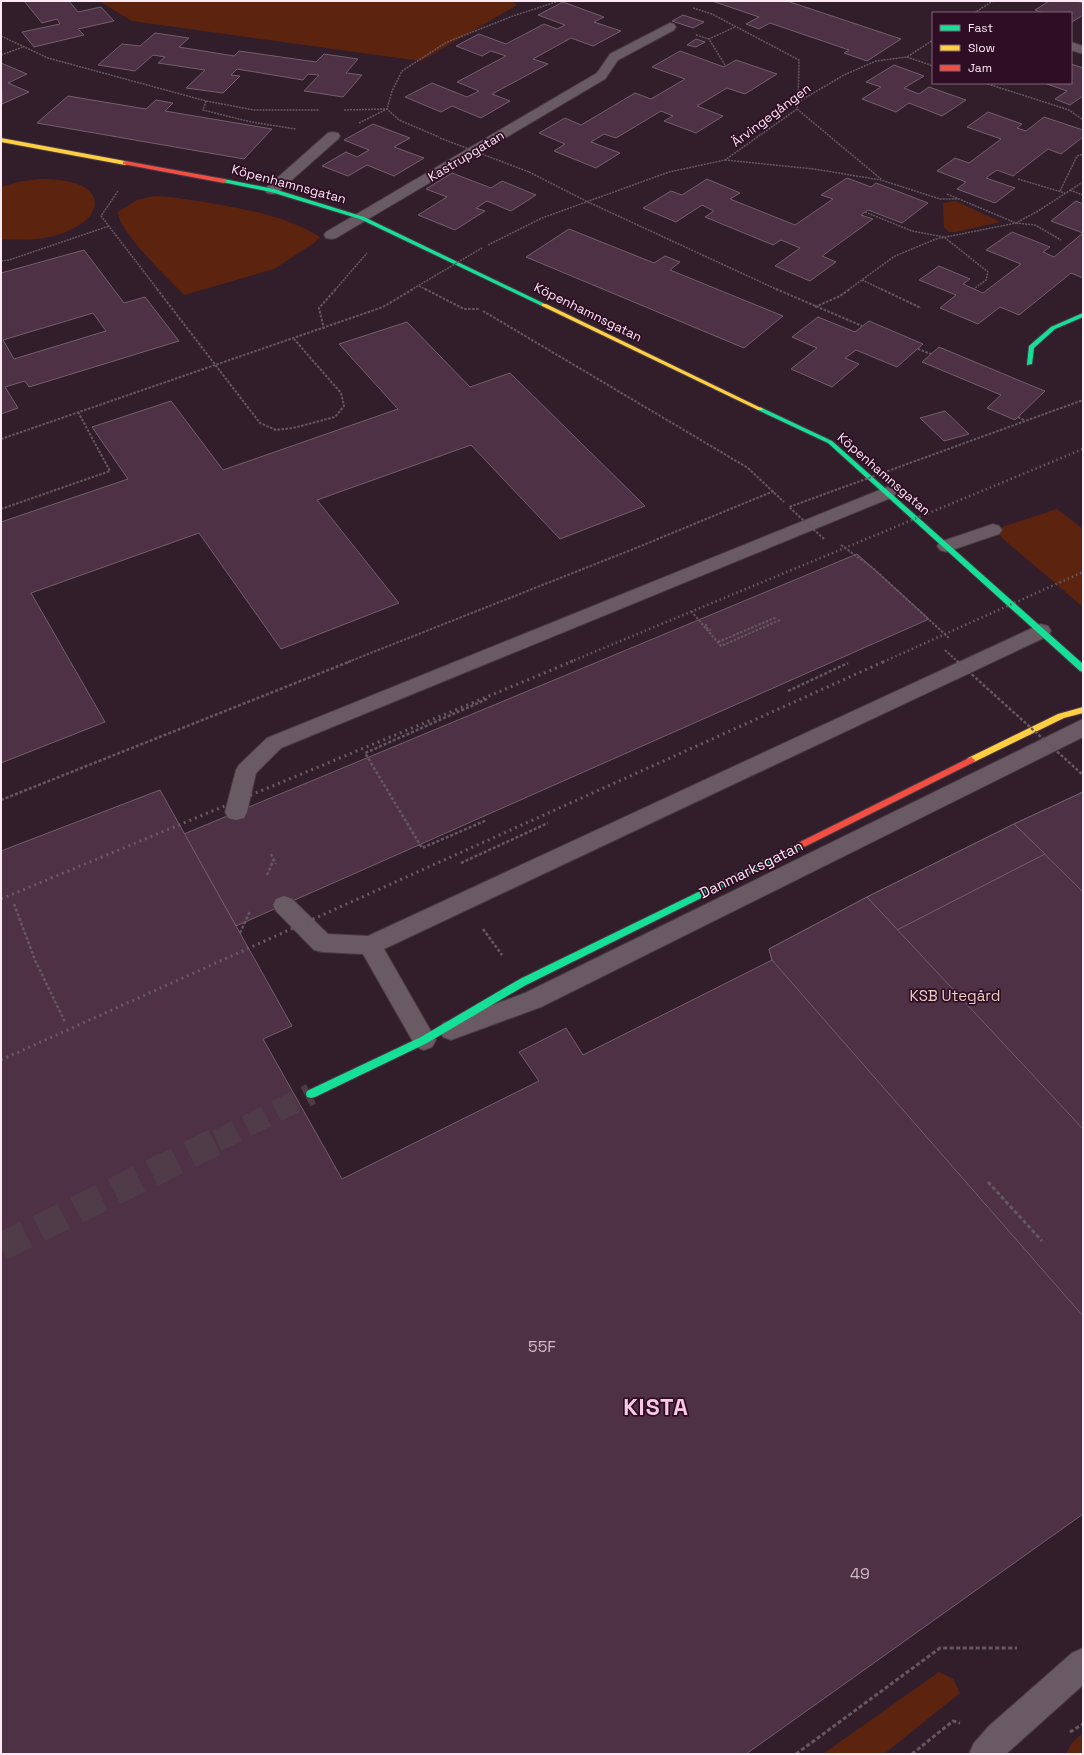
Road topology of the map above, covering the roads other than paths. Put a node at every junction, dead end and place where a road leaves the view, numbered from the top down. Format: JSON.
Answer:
{"nodes":[{"id":1,"x":670,"y":27,"type":"dead end"},
{"id":2,"x":1072,"y":46,"type":"edge"},
{"id":3,"x":1083,"y":50,"type":"edge"},
{"id":4,"x":333,"y":136,"type":"road end"},
{"id":5,"x":1,"y":140,"type":"edge"},
{"id":6,"x":272,"y":190,"type":"junction"},
{"id":7,"x":362,"y":218,"type":"junction"},
{"id":8,"x":331,"y":235,"type":"road end"},
{"id":9,"x":1083,"y":315,"type":"edge"},
{"id":10,"x":1029,"y":364,"type":"dead end"},
{"id":11,"x":887,"y":493,"type":"junction"},
{"id":12,"x":993,"y":530,"type":"dead end"},
{"id":13,"x":946,"y":546,"type":"junction"},
{"id":14,"x":1041,"y":631,"type":"junction"},
{"id":15,"x":1083,"y":669,"type":"edge"},
{"id":16,"x":1083,"y":710,"type":"edge"},
{"id":17,"x":1083,"y":726,"type":"edge"},
{"id":18,"x":236,"y":812,"type":"dead end"},
{"id":19,"x":284,"y":905,"type":"dead end"},
{"id":20,"x":370,"y":945,"type":"junction"},
{"id":21,"x":424,"y":1040,"type":"junction"},
{"id":22,"x":311,"y":1094,"type":"tunnel mouth"},
{"id":23,"x":1083,"y":1664,"type":"edge"},
{"id":24,"x":985,"y":1754,"type":"edge"}],
"edges":[{"from":1,"to":7,"type":"street","name":"Kastrupgatan"},
{"from":2,"to":3,"type":"street"},
{"from":4,"to":6,"type":"street"},
{"from":5,"to":6,"type":"street","name":"Köpenhamnsgatan"},
{"from":6,"to":7,"type":"street","name":"Köpenhamnsgatan"},
{"from":7,"to":8,"type":"street","name":"Kastrupgatan"},
{"from":7,"to":11,"type":"street","name":"Köpenhamnsgatan"},
{"from":9,"to":10,"type":"street"},
{"from":11,"to":13,"type":"street","name":"Köpenhamnsgatan"},
{"from":11,"to":18,"type":"street"},
{"from":12,"to":13,"type":"street"},
{"from":13,"to":14,"type":"street","name":"Köpenhamnsgatan"},
{"from":14,"to":15,"type":"street","name":"Köpenhamnsgatan"},
{"from":14,"to":20,"type":"street"},
{"from":16,"to":21,"type":"street","name":"Danmarksgatan"},
{"from":17,"to":21,"type":"street","name":"Danmarksgatan"},
{"from":19,"to":20,"type":"street"},
{"from":20,"to":21,"type":"street"},
{"from":21,"to":22,"type":"street","name":"Danmarksgatan"},
{"from":23,"to":24,"type":"street"}]}
